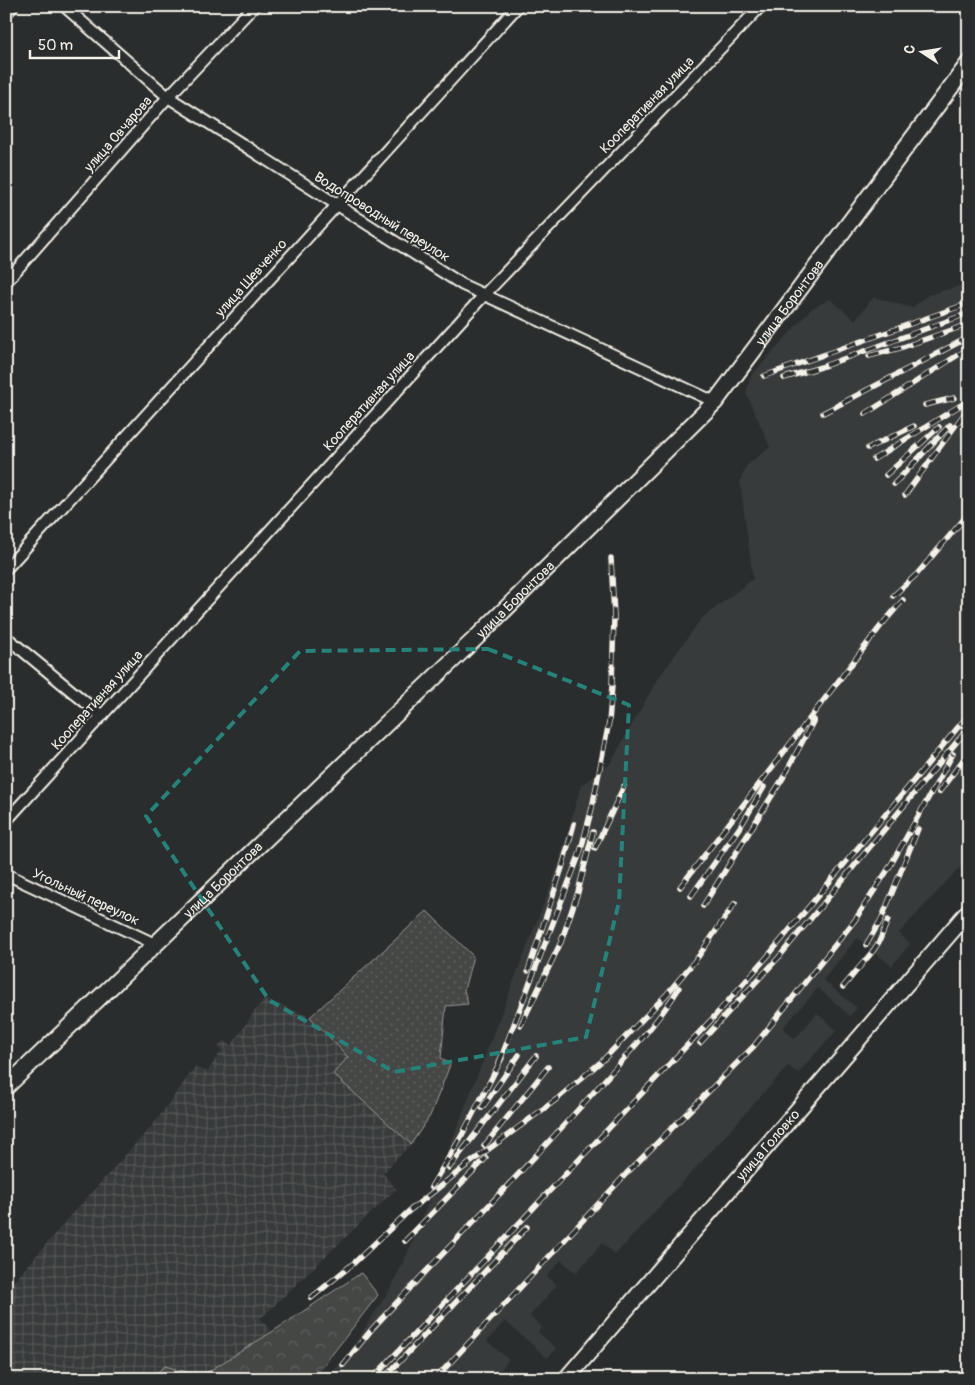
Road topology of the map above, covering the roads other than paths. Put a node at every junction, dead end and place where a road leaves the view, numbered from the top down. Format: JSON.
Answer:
{"nodes":[{"id":1,"x":14,"y":6,"type":"edge"},
{"id":2,"x":64,"y":6,"type":"edge"},
{"id":3,"x":254,"y":6,"type":"edge"},
{"id":4,"x":518,"y":6,"type":"edge"},
{"id":5,"x":761,"y":6,"type":"edge"},
{"id":6,"x":6,"y":14,"type":"edge"},
{"id":7,"x":969,"y":63,"type":"edge"},
{"id":8,"x":168,"y":97,"type":"junction"},
{"id":9,"x":336,"y":205,"type":"junction"},
{"id":10,"x":6,"y":282,"type":"edge"},
{"id":11,"x":485,"y":294,"type":"junction"},
{"id":12,"x":715,"y":402,"type":"junction"},
{"id":13,"x":6,"y":569,"type":"edge"},
{"id":14,"x":6,"y":637,"type":"edge"},
{"id":15,"x":102,"y":716,"type":"junction"},
{"id":16,"x":6,"y":821,"type":"edge"},
{"id":17,"x":6,"y":874,"type":"edge"},
{"id":18,"x":969,"y":911,"type":"edge"},
{"id":19,"x":154,"y":944,"type":"junction"},
{"id":20,"x":6,"y":1087,"type":"edge"},
{"id":21,"x":566,"y":1379,"type":"edge"}],
"edges":[{"from":1,"to":6,"type":"street"},
{"from":2,"to":8,"type":"street","name":"Водопроводный переулок"},
{"from":3,"to":8,"type":"street","name":"улица Овчарова"},
{"from":4,"to":9,"type":"street","name":"улица Шевченко"},
{"from":5,"to":11,"type":"street","name":"Кооперативная улица"},
{"from":7,"to":12,"type":"street","name":"улица Боронтова"},
{"from":8,"to":9,"type":"street","name":"Водопроводный переулок"},
{"from":8,"to":10,"type":"street","name":"улица Овчарова"},
{"from":9,"to":11,"type":"street","name":"Водопроводный переулок"},
{"from":9,"to":13,"type":"street","name":"улица Шевченко"},
{"from":11,"to":12,"type":"street","name":"Водопроводный переулок"},
{"from":11,"to":15,"type":"street","name":"Кооперативная улица"},
{"from":12,"to":19,"type":"street","name":"улица Боронтова"},
{"from":14,"to":15,"type":"street"},
{"from":15,"to":16,"type":"street","name":"Кооперативная улица"},
{"from":17,"to":19,"type":"street","name":"Угольный переулок"},
{"from":18,"to":21,"type":"street","name":"улица Головко"},
{"from":19,"to":20,"type":"street","name":"улица Боронтова"}]}
